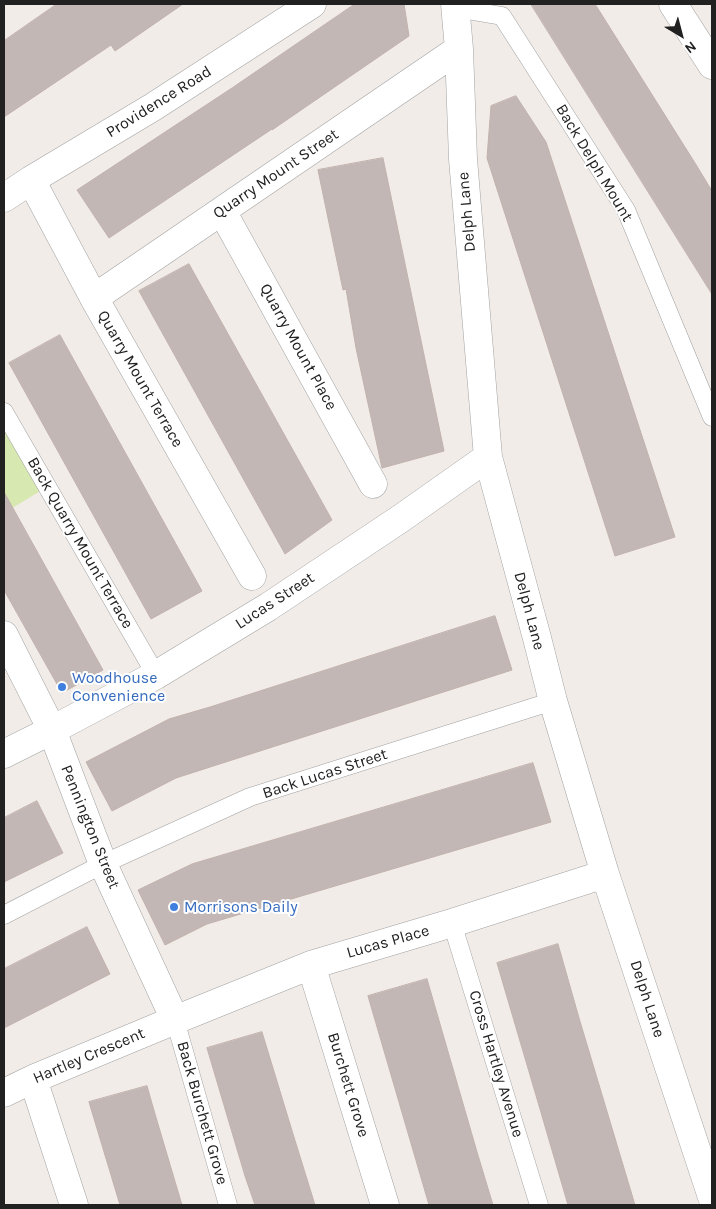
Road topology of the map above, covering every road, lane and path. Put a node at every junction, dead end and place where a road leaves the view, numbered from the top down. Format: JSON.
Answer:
{"nodes":[{"id":1,"x":312,"y":4,"type":"edge"},
{"id":2,"x":674,"y":4,"type":"edge"},
{"id":3,"x":455,"y":6,"type":"edge"},
{"id":4,"x":459,"y":49,"type":"junction"},
{"id":5,"x":712,"y":65,"type":"edge"},
{"id":6,"x":31,"y":180,"type":"junction"},
{"id":7,"x":4,"y":198,"type":"edge"},
{"id":8,"x":222,"y":211,"type":"junction"},
{"id":9,"x":94,"y":298,"type":"junction"},
{"id":10,"x":4,"y":412,"type":"edge"},
{"id":11,"x":712,"y":417,"type":"edge"},
{"id":12,"x":488,"y":457,"type":"junction"},
{"id":13,"x":373,"y":484,"type":"dead end"},
{"id":14,"x":252,"y":576,"type":"dead end"},
{"id":15,"x":4,"y":635,"type":"edge"},
{"id":16,"x":156,"y":675,"type":"junction"},
{"id":17,"x":553,"y":701,"type":"junction"},
{"id":18,"x":52,"y":730,"type":"junction"},
{"id":19,"x":4,"y":754,"type":"edge"},
{"id":20,"x":104,"y":864,"type":"junction"},
{"id":21,"x":605,"y":874,"type":"junction"},
{"id":22,"x":4,"y":915,"type":"edge"},
{"id":23,"x":452,"y":923,"type":"junction"},
{"id":24,"x":311,"y":965,"type":"junction"},
{"id":25,"x":175,"y":1020,"type":"junction"},
{"id":26,"x":33,"y":1079,"type":"junction"},
{"id":27,"x":4,"y":1093,"type":"edge"},
{"id":28,"x":712,"y":1197,"type":"edge"},
{"id":29,"x":74,"y":1205,"type":"edge"},
{"id":30,"x":228,"y":1205,"type":"edge"},
{"id":31,"x":385,"y":1205,"type":"edge"},
{"id":32,"x":539,"y":1205,"type":"edge"}],
"edges":[{"from":1,"to":6,"type":"street","name":"Providence Road"},
{"from":2,"to":5,"type":"street"},
{"from":3,"to":4,"type":"street","name":"Delph Lane"},
{"from":3,"to":11,"type":"lane","name":"Back Delph Mount"},
{"from":4,"to":8,"type":"street","name":"Quarry Mount Street"},
{"from":4,"to":12,"type":"street","name":"Delph Lane"},
{"from":6,"to":7,"type":"street","name":"Providence Road"},
{"from":6,"to":9,"type":"street","name":"Quarry Mount Terrace"},
{"from":8,"to":9,"type":"street","name":"Quarry Mount Street"},
{"from":8,"to":13,"type":"street","name":"Quarry Mount Place"},
{"from":9,"to":14,"type":"street","name":"Quarry Mount Terrace"},
{"from":10,"to":16,"type":"lane","name":"Back Quarry Mount Terrace"},
{"from":12,"to":16,"type":"street","name":"Lucas Street"},
{"from":12,"to":17,"type":"street","name":"Delph Lane"},
{"from":15,"to":18,"type":"street","name":"Pennington Street"},
{"from":16,"to":18,"type":"street","name":"Lucas Street"},
{"from":17,"to":20,"type":"lane","name":"Back Lucas Street"},
{"from":17,"to":21,"type":"street","name":"Delph Lane"},
{"from":18,"to":19,"type":"street","name":"Lucas Street"},
{"from":18,"to":20,"type":"street","name":"Pennington Street"},
{"from":20,"to":22,"type":"lane","name":"Back Lucas Street"},
{"from":20,"to":25,"type":"street","name":"Pennington Street"},
{"from":21,"to":23,"type":"street","name":"Lucas Place"},
{"from":21,"to":28,"type":"street","name":"Delph Lane"},
{"from":23,"to":24,"type":"street","name":"Lucas Place"},
{"from":23,"to":32,"type":"lane","name":"Cross Hartley Avenue"},
{"from":24,"to":25,"type":"street","name":"Lucas Place"},
{"from":24,"to":31,"type":"street","name":"Burchett Grove"},
{"from":25,"to":26,"type":"street","name":"Hartley Crescent"},
{"from":25,"to":30,"type":"lane","name":"Back Burchett Grove"},
{"from":26,"to":27,"type":"street","name":"Hartley Crescent"},
{"from":26,"to":29,"type":"street"}]}
